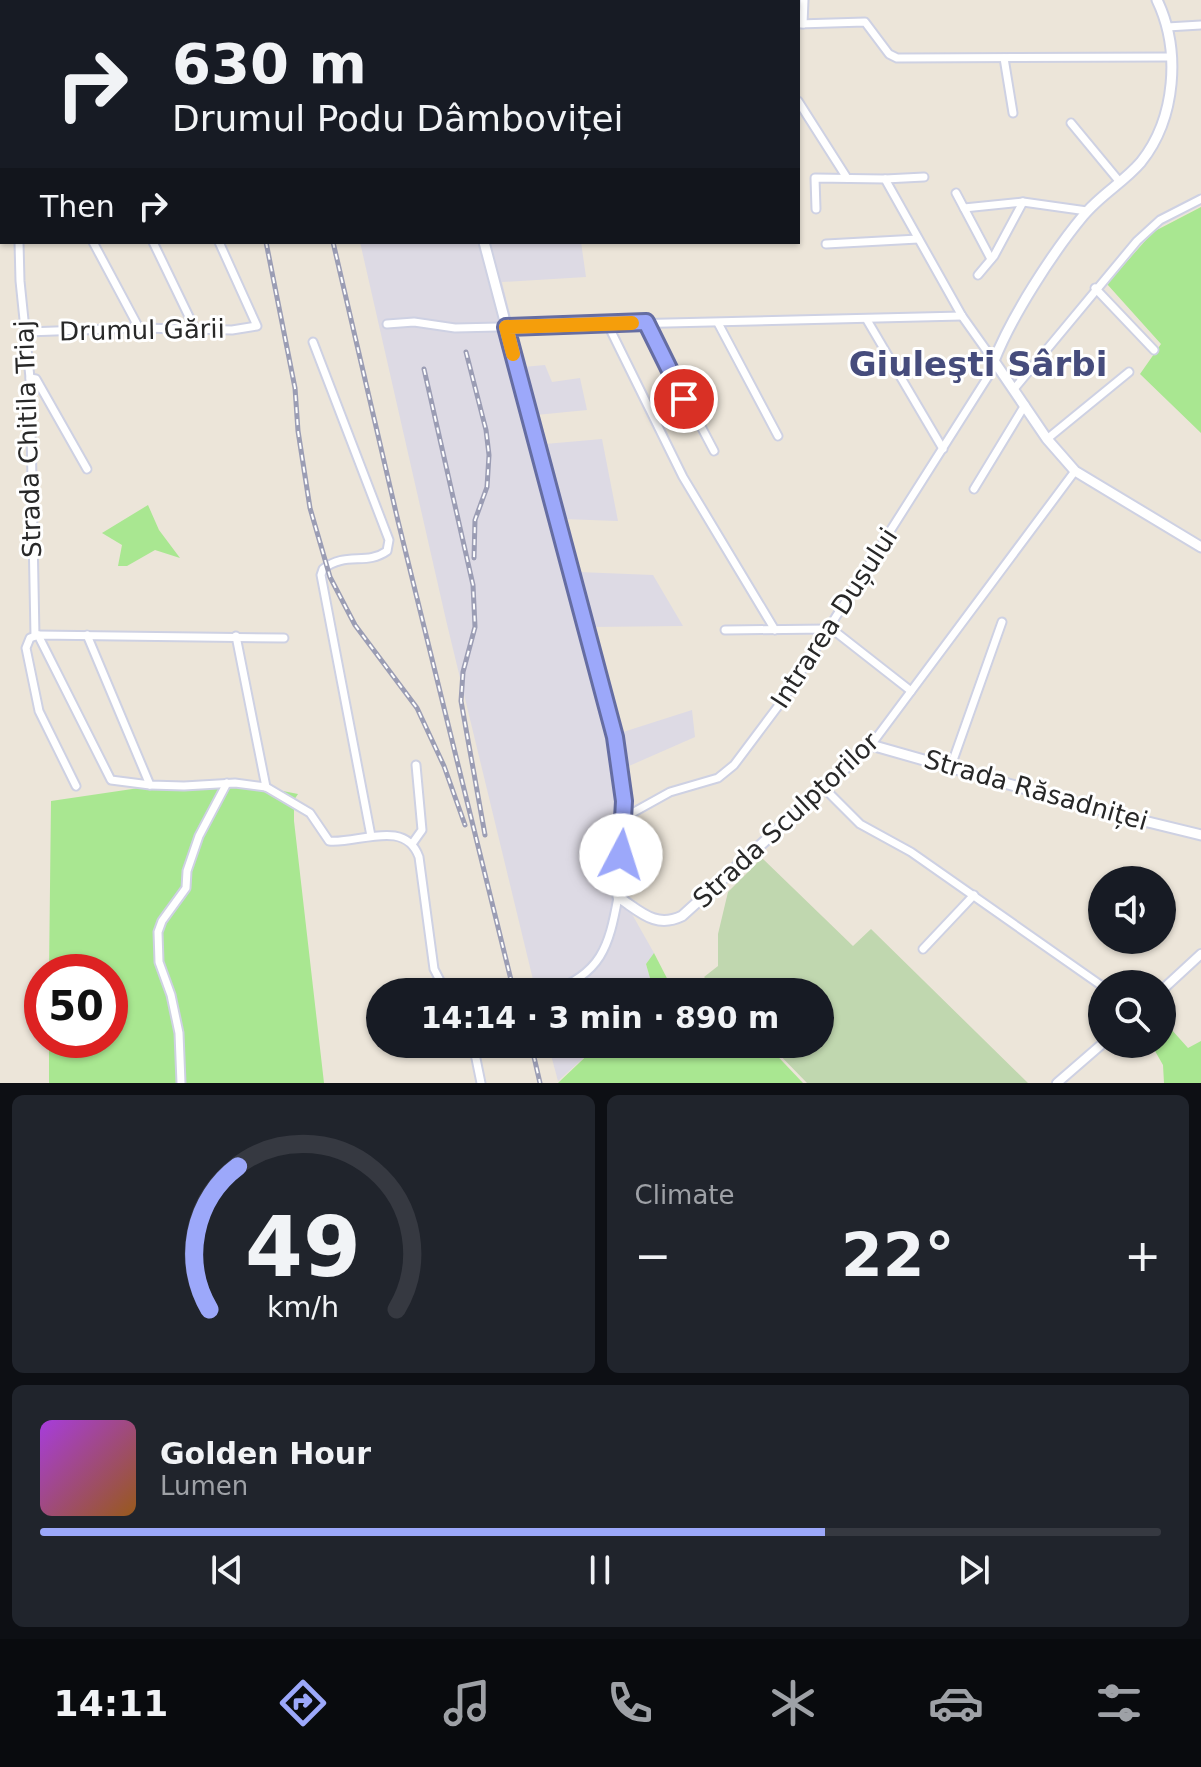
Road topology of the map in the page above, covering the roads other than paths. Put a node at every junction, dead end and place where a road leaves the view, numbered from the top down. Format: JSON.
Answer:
{"nodes":[{"id":1,"x":804,"y":0,"type":"edge"},
{"id":2,"x":1157,"y":0,"type":"edge"},
{"id":3,"x":801,"y":24,"type":"edge"},
{"id":4,"x":1201,"y":25,"type":"edge"},
{"id":5,"x":1167,"y":27,"type":"junction"},
{"id":6,"x":1171,"y":57,"type":"junction"},
{"id":7,"x":1004,"y":58,"type":"junction"},
{"id":8,"x":800,"y":104,"type":"edge"},
{"id":9,"x":1013,"y":113,"type":"dead end"},
{"id":10,"x":800,"y":122,"type":"edge"},
{"id":11,"x":811,"y":122,"type":"junction"},
{"id":12,"x":1071,"y":123,"type":"dead end"},
{"id":13,"x":924,"y":177,"type":"dead end"},
{"id":14,"x":847,"y":178,"type":"junction"},
{"id":15,"x":885,"y":179,"type":"junction"},
{"id":16,"x":1119,"y":181,"type":"junction"},
{"id":17,"x":956,"y":193,"type":"dead end"},
{"id":18,"x":1201,"y":199,"type":"edge"},
{"id":19,"x":1023,"y":202,"type":"junction"},
{"id":20,"x":964,"y":208,"type":"junction"},
{"id":21,"x":816,"y":209,"type":"dead end"},
{"id":22,"x":1087,"y":211,"type":"junction"},
{"id":23,"x":918,"y":239,"type":"junction"},
{"id":24,"x":19,"y":244,"type":"edge"},
{"id":25,"x":94,"y":244,"type":"edge"},
{"id":26,"x":154,"y":244,"type":"edge"},
{"id":27,"x":220,"y":244,"type":"edge"},
{"id":28,"x":485,"y":244,"type":"edge"},
{"id":29,"x":826,"y":244,"type":"dead end"},
{"id":30,"x":991,"y":259,"type":"junction"},
{"id":31,"x":978,"y":275,"type":"dead end"},
{"id":32,"x":1095,"y":288,"type":"junction"},
{"id":33,"x":962,"y":316,"type":"junction"},
{"id":34,"x":867,"y":320,"type":"junction"},
{"id":35,"x":646,"y":322,"type":"junction"},
{"id":36,"x":607,"y":323,"type":"junction"},
{"id":37,"x":718,"y":323,"type":"junction"},
{"id":38,"x":387,"y":324,"type":"dead end"},
{"id":39,"x":506,"y":327,"type":"junction"},
{"id":40,"x":139,"y":328,"type":"junction"},
{"id":41,"x":195,"y":329,"type":"junction"},
{"id":42,"x":27,"y":332,"type":"junction"},
{"id":43,"x":313,"y":342,"type":"dead end"},
{"id":44,"x":1154,"y":350,"type":"dead end"},
{"id":45,"x":995,"y":362,"type":"junction"},
{"id":46,"x":1129,"y":372,"type":"dead end"},
{"id":47,"x":30,"y":378,"type":"junction"},
{"id":48,"x":1014,"y":389,"type":"junction"},
{"id":49,"x":1025,"y":405,"type":"junction"},
{"id":50,"x":778,"y":436,"type":"dead end"},
{"id":51,"x":1047,"y":439,"type":"junction"},
{"id":52,"x":943,"y":449,"type":"junction"},
{"id":53,"x":714,"y":451,"type":"dead end"},
{"id":54,"x":87,"y":469,"type":"dead end"},
{"id":55,"x":1075,"y":471,"type":"junction"},
{"id":56,"x":974,"y":489,"type":"dead end"},
{"id":57,"x":1201,"y":547,"type":"edge"},
{"id":58,"x":1002,"y":622,"type":"dead end"},
{"id":59,"x":828,"y":629,"type":"junction"},
{"id":60,"x":725,"y":630,"type":"dead end"},
{"id":61,"x":775,"y":630,"type":"junction"},
{"id":62,"x":87,"y":635,"type":"junction"},
{"id":63,"x":37,"y":636,"type":"junction"},
{"id":64,"x":236,"y":636,"type":"junction"},
{"id":65,"x":284,"y":638,"type":"dead end"},
{"id":66,"x":911,"y":691,"type":"junction"},
{"id":67,"x":871,"y":745,"type":"junction"},
{"id":68,"x":416,"y":765,"type":"dead end"},
{"id":69,"x":951,"y":766,"type":"junction"},
{"id":70,"x":227,"y":783,"type":"junction"},
{"id":71,"x":150,"y":785,"type":"junction"},
{"id":72,"x":76,"y":786,"type":"dead end"},
{"id":73,"x":266,"y":787,"type":"junction"},
{"id":74,"x":824,"y":788,"type":"junction"},
{"id":75,"x":625,"y":817,"type":"junction"},
{"id":76,"x":1201,"y":835,"type":"edge"},
{"id":77,"x":371,"y":836,"type":"junction"},
{"id":78,"x":412,"y":844,"type":"junction"},
{"id":79,"x":974,"y":895,"type":"junction"},
{"id":80,"x":618,"y":897,"type":"junction"},
{"id":81,"x":923,"y":949,"type":"dead end"},
{"id":82,"x":1201,"y":954,"type":"edge"},
{"id":83,"x":1088,"y":976,"type":"edge"},
{"id":84,"x":1176,"y":977,"type":"edge"},
{"id":85,"x":439,"y":978,"type":"edge"},
{"id":86,"x":579,"y":978,"type":"edge"},
{"id":87,"x":1088,"y":1056,"type":"edge"},
{"id":88,"x":476,"y":1058,"type":"edge"},
{"id":89,"x":181,"y":1083,"type":"edge"},
{"id":90,"x":481,"y":1083,"type":"edge"},
{"id":91,"x":1057,"y":1083,"type":"edge"}],
"edges":[{"from":1,"to":3,"type":"street"},
{"from":2,"to":5,"type":"main road"},
{"from":3,"to":7,"type":"street"},
{"from":4,"to":5,"type":"street"},
{"from":5,"to":6,"type":"main road"},
{"from":6,"to":7,"type":"street"},
{"from":6,"to":16,"type":"main road"},
{"from":7,"to":9,"type":"street"},
{"from":8,"to":11,"type":"street"},
{"from":10,"to":11,"type":"street"},
{"from":11,"to":14,"type":"street"},
{"from":12,"to":16,"type":"street"},
{"from":13,"to":15,"type":"street"},
{"from":14,"to":15,"type":"street"},
{"from":14,"to":21,"type":"street"},
{"from":15,"to":23,"type":"street"},
{"from":16,"to":22,"type":"main road"},
{"from":17,"to":20,"type":"street"},
{"from":18,"to":32,"type":"street"},
{"from":19,"to":20,"type":"street"},
{"from":19,"to":22,"type":"street"},
{"from":19,"to":30,"type":"street"},
{"from":20,"to":30,"type":"street"},
{"from":22,"to":45,"type":"main road"},
{"from":23,"to":29,"type":"street"},
{"from":23,"to":33,"type":"street"},
{"from":24,"to":42,"type":"street","name":"Strada Chitila Triaj"},
{"from":25,"to":40,"type":"street"},
{"from":26,"to":41,"type":"street"},
{"from":27,"to":41,"type":"street","name":"Drumul Gării"},
{"from":28,"to":39,"type":"main road"},
{"from":30,"to":31,"type":"street"},
{"from":32,"to":44,"type":"street"},
{"from":32,"to":48,"type":"street"},
{"from":33,"to":34,"type":"street"},
{"from":33,"to":45,"type":"street"},
{"from":34,"to":37,"type":"street"},
{"from":34,"to":52,"type":"street"},
{"from":35,"to":36,"type":"street"},
{"from":35,"to":37,"type":"street"},
{"from":35,"to":53,"type":"street"},
{"from":36,"to":39,"type":"street"},
{"from":36,"to":61,"type":"street"},
{"from":37,"to":50,"type":"street"},
{"from":38,"to":39,"type":"street"},
{"from":39,"to":75,"type":"main road"},
{"from":40,"to":41,"type":"street","name":"Drumul Gării"},
{"from":40,"to":42,"type":"street","name":"Drumul Gării"},
{"from":42,"to":47,"type":"street","name":"Strada Chitila Triaj"},
{"from":43,"to":77,"type":"street"},
{"from":45,"to":48,"type":"main road"},
{"from":45,"to":52,"type":"street","name":"Intrarea Dușului"},
{"from":46,"to":51,"type":"street"},
{"from":47,"to":54,"type":"street"},
{"from":47,"to":63,"type":"street","name":"Strada Chitila Triaj"},
{"from":48,"to":49,"type":"main road"},
{"from":49,"to":51,"type":"main road"},
{"from":49,"to":56,"type":"street"},
{"from":51,"to":55,"type":"main road"},
{"from":52,"to":59,"type":"street","name":"Intrarea Dușului"},
{"from":55,"to":57,"type":"main road"},
{"from":55,"to":66,"type":"street","name":"Strada Sculptorilor"},
{"from":58,"to":69,"type":"street"},
{"from":59,"to":61,"type":"street"},
{"from":59,"to":66,"type":"street"},
{"from":59,"to":75,"type":"street","name":"Intrarea Dușului"},
{"from":60,"to":61,"type":"street"},
{"from":62,"to":63,"type":"street"},
{"from":62,"to":64,"type":"street"},
{"from":62,"to":71,"type":"street"},
{"from":63,"to":71,"type":"street"},
{"from":63,"to":72,"type":"street","name":"Strada Chitila Triaj"},
{"from":64,"to":65,"type":"street"},
{"from":64,"to":73,"type":"street"},
{"from":66,"to":67,"type":"street","name":"Strada Sculptorilor"},
{"from":67,"to":69,"type":"main road","name":"Strada Răsadniței"},
{"from":67,"to":74,"type":"main road","name":"Strada Sculptorilor"},
{"from":68,"to":78,"type":"street"},
{"from":69,"to":76,"type":"main road","name":"Strada Răsadniței"},
{"from":70,"to":71,"type":"street"},
{"from":70,"to":73,"type":"street"},
{"from":70,"to":89,"type":"street"},
{"from":73,"to":77,"type":"street"},
{"from":74,"to":79,"type":"street"},
{"from":74,"to":80,"type":"main road","name":"Strada Sculptorilor"},
{"from":75,"to":80,"type":"main road"},
{"from":77,"to":78,"type":"street"},
{"from":78,"to":85,"type":"street"},
{"from":79,"to":81,"type":"street"},
{"from":79,"to":83,"type":"street"},
{"from":80,"to":86,"type":"street"},
{"from":82,"to":84,"type":"street"},
{"from":87,"to":91,"type":"street"},
{"from":88,"to":90,"type":"street"}]}
